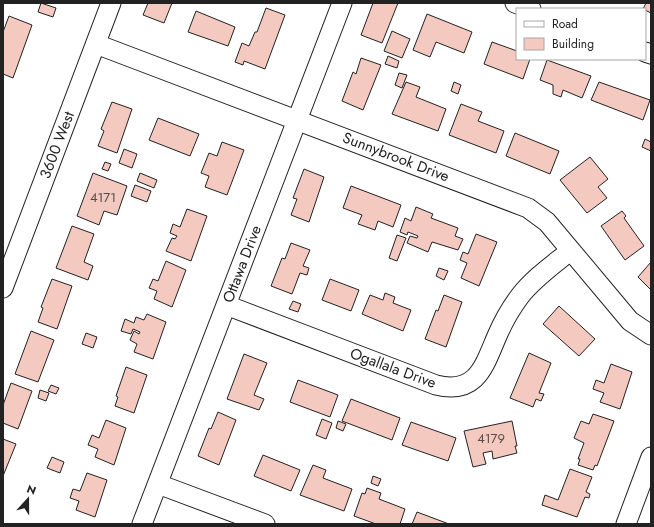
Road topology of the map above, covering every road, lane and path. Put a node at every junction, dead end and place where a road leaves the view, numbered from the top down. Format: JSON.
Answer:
{"nodes":[{"id":1,"x":111,"y":3,"type":"edge"},
{"id":2,"x":342,"y":3,"type":"edge"},
{"id":3,"x":516,"y":3,"type":"edge"},
{"id":4,"x":528,"y":8,"type":"edge"},
{"id":5,"x":96,"y":44,"type":"junction"},
{"id":6,"x":297,"y":120,"type":"junction"},
{"id":7,"x":570,"y":251,"type":"junction"},
{"id":8,"x":3,"y":288,"type":"edge"},
{"id":9,"x":226,"y":305,"type":"junction"},
{"id":10,"x":651,"y":335,"type":"edge"},
{"id":11,"x":651,"y":457,"type":"edge"},
{"id":12,"x":158,"y":484,"type":"junction"},
{"id":13,"x":142,"y":524,"type":"edge"},
{"id":14,"x":264,"y":524,"type":"edge"},
{"id":15,"x":626,"y":524,"type":"edge"}],
"edges":[{"from":1,"to":5,"type":"street","name":"3600 West"},
{"from":2,"to":6,"type":"street","name":"Ottawa Drive"},
{"from":3,"to":4,"type":"street"},
{"from":5,"to":6,"type":"street","name":"Sunnybrook Drive"},
{"from":5,"to":8,"type":"street","name":"3600 West"},
{"from":6,"to":7,"type":"street","name":"Sunnybrook Drive"},
{"from":6,"to":9,"type":"street","name":"Ottawa Drive"},
{"from":7,"to":9,"type":"street","name":"Ogallala Drive"},
{"from":7,"to":10,"type":"street","name":"Sunnybrook Drive"},
{"from":9,"to":12,"type":"street","name":"Ottawa Drive"},
{"from":11,"to":15,"type":"street"},
{"from":12,"to":13,"type":"street","name":"Ottawa Drive"},
{"from":12,"to":14,"type":"street"}]}
